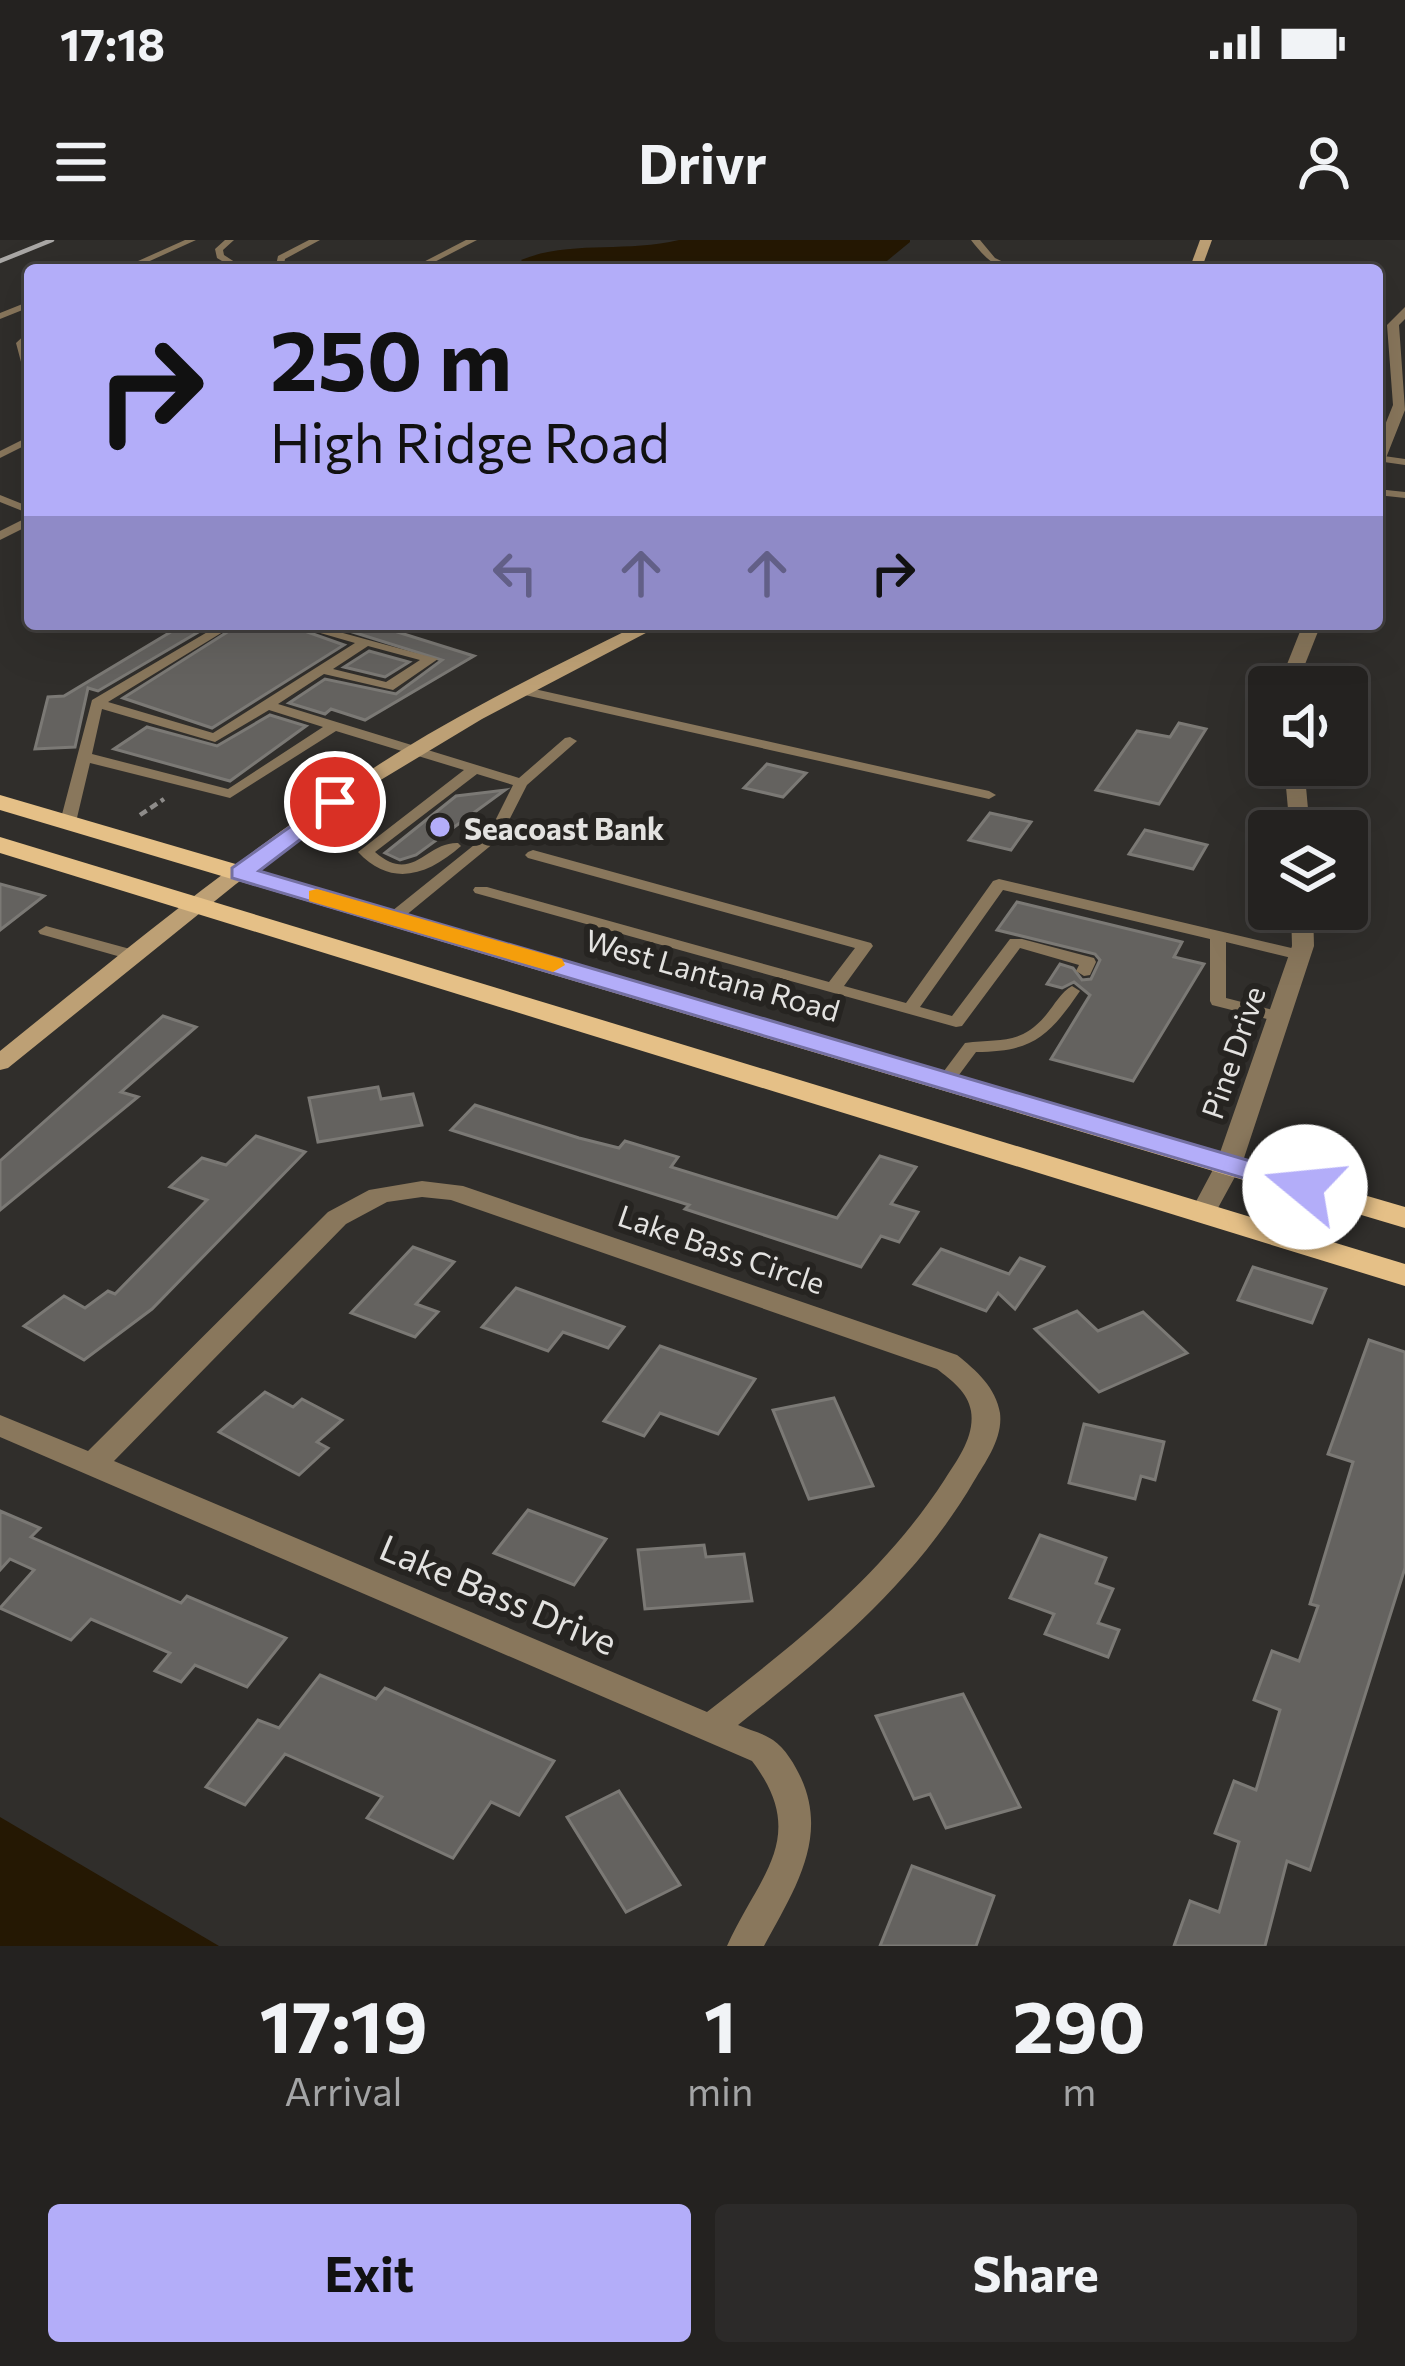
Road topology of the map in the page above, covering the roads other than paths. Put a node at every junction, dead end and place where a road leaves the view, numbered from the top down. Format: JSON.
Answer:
{"nodes":[{"id":1,"x":192,"y":240,"type":"edge"},
{"id":2,"x":230,"y":240,"type":"edge"},
{"id":3,"x":316,"y":240,"type":"edge"},
{"id":4,"x":473,"y":240,"type":"edge"},
{"id":5,"x":975,"y":240,"type":"edge"},
{"id":6,"x":447,"y":253,"type":"junction"},
{"id":7,"x":136,"y":264,"type":"edge"},
{"id":8,"x":233,"y":264,"type":"edge"},
{"id":9,"x":280,"y":264,"type":"edge"},
{"id":10,"x":424,"y":264,"type":"edge"},
{"id":11,"x":437,"y":264,"type":"edge"},
{"id":12,"x":1002,"y":264,"type":"edge"},
{"id":13,"x":1405,"y":311,"type":"edge"},
{"id":14,"x":1385,"y":324,"type":"edge"},
{"id":15,"x":1383,"y":448,"type":"edge"},
{"id":16,"x":220,"y":630,"type":"edge"},
{"id":17,"x":319,"y":630,"type":"edge"},
{"id":18,"x":642,"y":630,"type":"edge"},
{"id":19,"x":1310,"y":630,"type":"edge"},
{"id":20,"x":367,"y":642,"type":"junction"},
{"id":21,"x":1295,"y":666,"type":"edge"},
{"id":22,"x":323,"y":670,"type":"junction"},
{"id":23,"x":520,"y":690,"type":"junction"},
{"id":24,"x":97,"y":703,"type":"junction"},
{"id":25,"x":267,"y":705,"type":"junction"},
{"id":26,"x":333,"y":726,"type":"junction"},
{"id":27,"x":570,"y":742,"type":"dead end"},
{"id":28,"x":413,"y":752,"type":"junction"},
{"id":29,"x":85,"y":757,"type":"junction"},
{"id":30,"x":472,"y":770,"type":"junction"},
{"id":31,"x":521,"y":783,"type":"junction"},
{"id":32,"x":989,"y":795,"type":"dead end"},
{"id":33,"x":0,"y":802,"type":"edge"},
{"id":34,"x":499,"y":819,"type":"junction"},
{"id":35,"x":68,"y":822,"type":"junction"},
{"id":36,"x":475,"y":829,"type":"dead end"},
{"id":37,"x":0,"y":845,"type":"edge"},
{"id":38,"x":453,"y":846,"type":"dead end"},
{"id":39,"x":532,"y":855,"type":"dead end"},
{"id":40,"x":241,"y":873,"type":"junction"},
{"id":41,"x":481,"y":890,"type":"dead end"},
{"id":42,"x":199,"y":906,"type":"junction"},
{"id":43,"x":393,"y":918,"type":"junction"},
{"id":44,"x":1301,"y":930,"type":"edge"},
{"id":45,"x":46,"y":931,"type":"dead end"},
{"id":46,"x":1218,"y":936,"type":"junction"},
{"id":47,"x":1300,"y":955,"type":"junction"},
{"id":48,"x":135,"y":956,"type":"junction"},
{"id":49,"x":1084,"y":971,"type":"dead end"},
{"id":50,"x":832,"y":988,"type":"junction"},
{"id":51,"x":1072,"y":991,"type":"dead end"},
{"id":52,"x":910,"y":1009,"type":"junction"},
{"id":53,"x":1279,"y":1018,"type":"junction"},
{"id":54,"x":956,"y":1022,"type":"junction"},
{"id":55,"x":971,"y":1047,"type":"junction"},
{"id":56,"x":0,"y":1063,"type":"edge"},
{"id":57,"x":946,"y":1079,"type":"junction"},
{"id":58,"x":1229,"y":1163,"type":"junction"},
{"id":59,"x":1204,"y":1211,"type":"junction"},
{"id":60,"x":1405,"y":1218,"type":"edge"},
{"id":61,"x":1405,"y":1275,"type":"edge"},
{"id":62,"x":0,"y":1425,"type":"edge"},
{"id":63,"x":94,"y":1464,"type":"junction"},
{"id":64,"x":713,"y":1726,"type":"junction"},
{"id":65,"x":745,"y":1946,"type":"edge"}],
"edges":[{"from":1,"to":7,"type":"lane"},
{"from":2,"to":8,"type":"lane"},
{"from":3,"to":9,"type":"lane"},
{"from":4,"to":6,"type":"lane"},
{"from":5,"to":12,"type":"lane"},
{"from":6,"to":10,"type":"lane"},
{"from":6,"to":11,"type":"lane"},
{"from":13,"to":14,"type":"street"},
{"from":14,"to":15,"type":"street"},
{"from":16,"to":24,"type":"lane"},
{"from":17,"to":20,"type":"lane"},
{"from":18,"to":23,"type":"street"},
{"from":19,"to":21,"type":"street"},
{"from":20,"to":22,"type":"lane"},
{"from":20,"to":22,"type":"lane"},
{"from":22,"to":25,"type":"lane"},
{"from":23,"to":28,"type":"street"},
{"from":23,"to":32,"type":"lane"},
{"from":24,"to":25,"type":"lane"},
{"from":24,"to":29,"type":"lane"},
{"from":25,"to":26,"type":"lane"},
{"from":26,"to":28,"type":"lane"},
{"from":26,"to":29,"type":"lane"},
{"from":27,"to":31,"type":"lane"},
{"from":28,"to":30,"type":"lane"},
{"from":28,"to":40,"type":"street"},
{"from":29,"to":35,"type":"lane"},
{"from":30,"to":31,"type":"lane"},
{"from":30,"to":38,"type":"lane"},
{"from":31,"to":34,"type":"lane"},
{"from":33,"to":35,"type":"main road","name":"West Lantana Road"},
{"from":34,"to":36,"type":"lane"},
{"from":34,"to":43,"type":"lane"},
{"from":35,"to":40,"type":"main road","name":"West Lantana Road"},
{"from":37,"to":42,"type":"main road"},
{"from":39,"to":50,"type":"lane"},
{"from":40,"to":42,"type":"street"},
{"from":40,"to":43,"type":"main road","name":"West Lantana Road"},
{"from":41,"to":50,"type":"lane"},
{"from":42,"to":48,"type":"street"},
{"from":42,"to":59,"type":"main road"},
{"from":43,"to":57,"type":"main road","name":"West Lantana Road"},
{"from":44,"to":47,"type":"street","name":"Pine Drive"},
{"from":45,"to":48,"type":"lane"},
{"from":46,"to":47,"type":"lane"},
{"from":46,"to":52,"type":"lane"},
{"from":46,"to":53,"type":"lane"},
{"from":47,"to":53,"type":"street","name":"Pine Drive"},
{"from":48,"to":56,"type":"street"},
{"from":49,"to":54,"type":"lane"},
{"from":50,"to":52,"type":"lane"},
{"from":51,"to":55,"type":"lane"},
{"from":52,"to":54,"type":"lane"},
{"from":53,"to":58,"type":"street","name":"Pine Drive"},
{"from":54,"to":55,"type":"lane"},
{"from":55,"to":57,"type":"lane"},
{"from":57,"to":58,"type":"main road","name":"West Lantana Road"},
{"from":58,"to":59,"type":"street","name":"Pine Drive"},
{"from":58,"to":60,"type":"main road","name":"West Lantana Road"},
{"from":59,"to":61,"type":"main road"},
{"from":62,"to":63,"type":"street","name":"Lake Bass Drive"},
{"from":63,"to":64,"type":"street","name":"Lake Bass Drive"},
{"from":63,"to":64,"type":"street","name":"Lake Bass Circle"},
{"from":64,"to":65,"type":"street","name":"Lake Bass Drive"}]}
